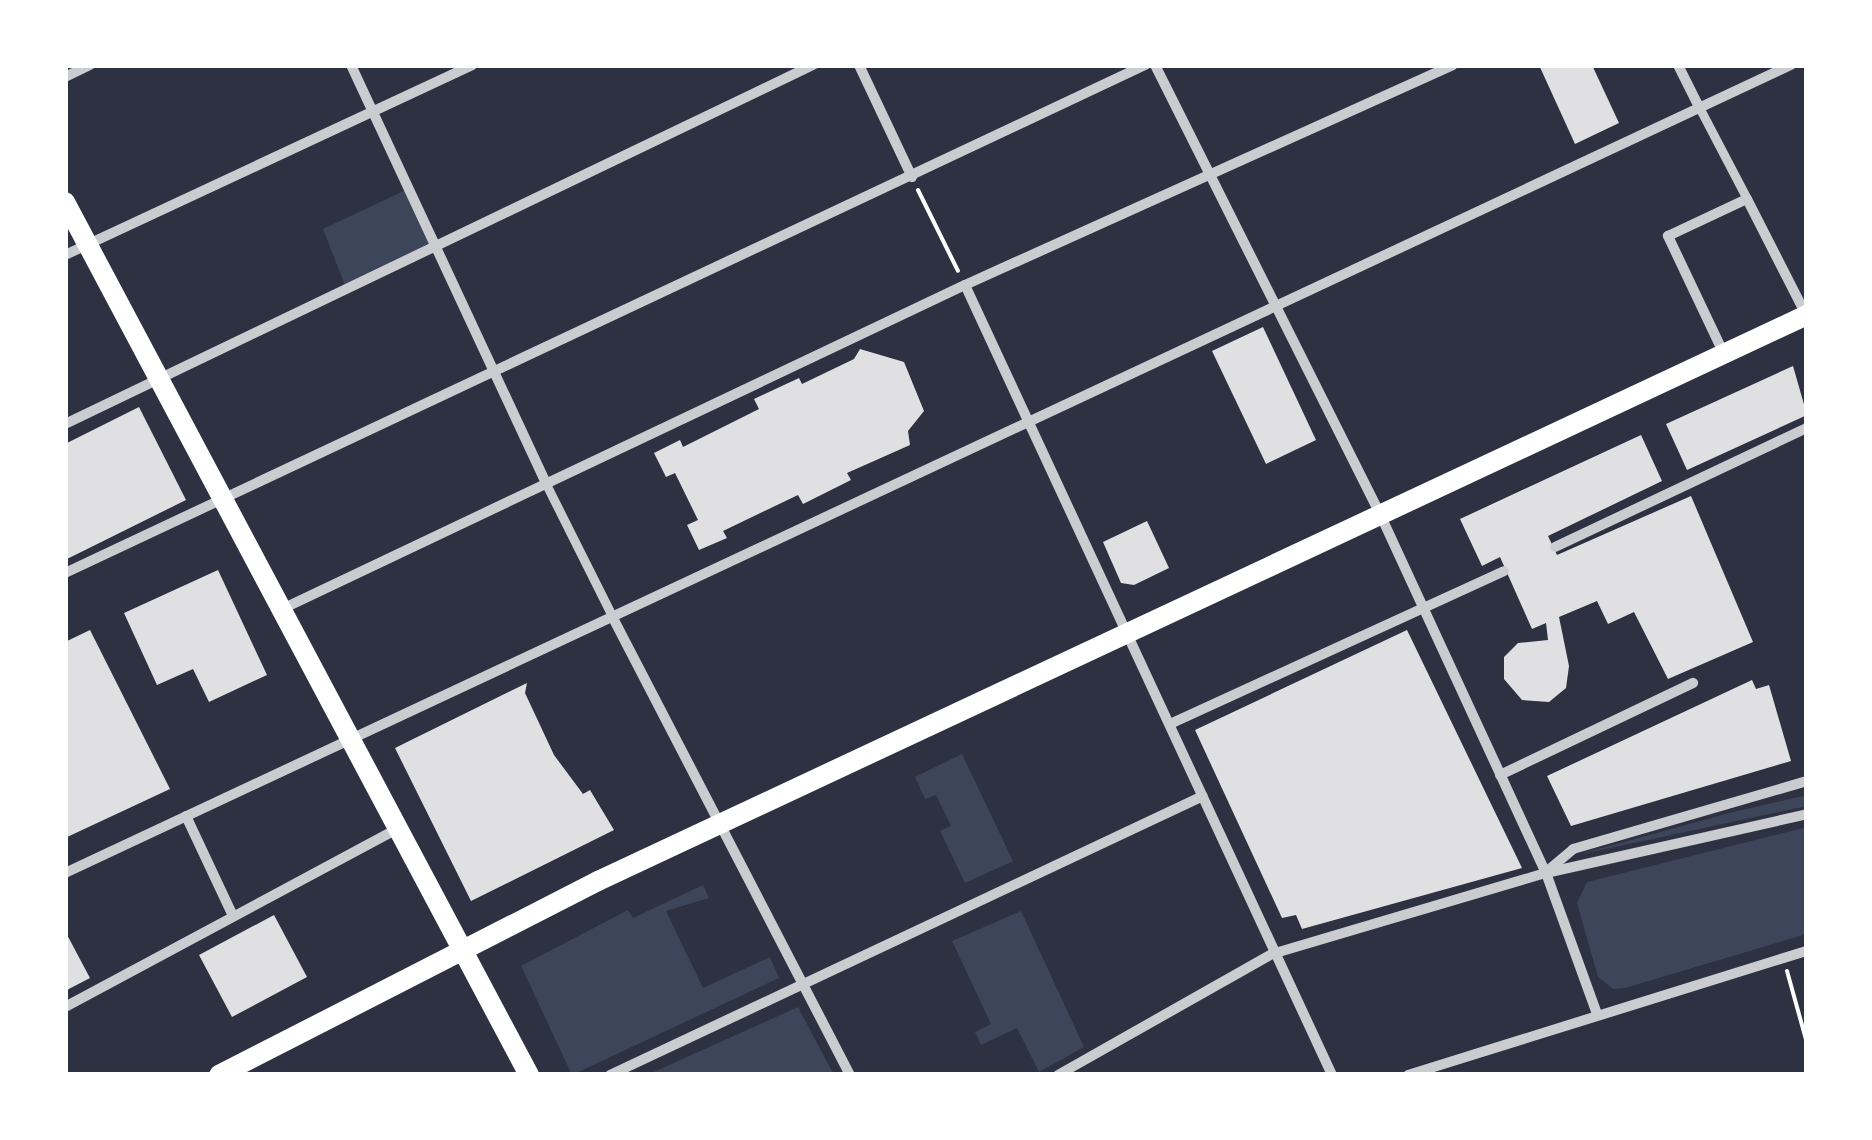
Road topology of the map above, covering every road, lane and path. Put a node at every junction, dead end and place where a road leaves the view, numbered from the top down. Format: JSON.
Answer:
{"nodes":[{"id":1,"x":90,"y":65,"type":"edge"},
{"id":2,"x":351,"y":65,"type":"edge"},
{"id":3,"x":472,"y":65,"type":"edge"},
{"id":4,"x":813,"y":65,"type":"edge"},
{"id":5,"x":859,"y":65,"type":"edge"},
{"id":6,"x":1146,"y":65,"type":"edge"},
{"id":7,"x":1155,"y":65,"type":"edge"},
{"id":8,"x":1453,"y":65,"type":"edge"},
{"id":9,"x":1678,"y":65,"type":"edge"},
{"id":10,"x":1791,"y":65,"type":"edge"},
{"id":11,"x":65,"y":77,"type":"edge"},
{"id":12,"x":1699,"y":107,"type":"junction"},
{"id":13,"x":372,"y":111,"type":"junction"},
{"id":14,"x":1210,"y":172,"type":"junction"},
{"id":15,"x":912,"y":177,"type":"junction"},
{"id":16,"x":1746,"y":199,"type":"junction"},
{"id":17,"x":65,"y":202,"type":"edge"},
{"id":18,"x":88,"y":245,"type":"junction"},
{"id":19,"x":435,"y":245,"type":"junction"},
{"id":20,"x":65,"y":254,"type":"edge"},
{"id":21,"x":965,"y":284,"type":"junction"},
{"id":22,"x":1276,"y":303,"type":"junction"},
{"id":23,"x":1806,"y":315,"type":"edge"},
{"id":24,"x":1724,"y":354,"type":"junction"},
{"id":25,"x":496,"y":374,"type":"junction"},
{"id":26,"x":160,"y":378,"type":"junction"},
{"id":27,"x":1029,"y":420,"type":"junction"},
{"id":28,"x":65,"y":424,"type":"edge"},
{"id":29,"x":1807,"y":428,"type":"edge"},
{"id":30,"x":546,"y":484,"type":"junction"},
{"id":31,"x":224,"y":502,"type":"junction"},
{"id":32,"x":1380,"y":514,"type":"junction"},
{"id":33,"x":1555,"y":547,"type":"dead end"},
{"id":34,"x":1504,"y":571,"type":"dead end"},
{"id":35,"x":65,"y":573,"type":"edge"},
{"id":36,"x":1422,"y":610,"type":"junction"},
{"id":37,"x":280,"y":611,"type":"junction"},
{"id":38,"x":613,"y":618,"type":"junction"},
{"id":39,"x":1130,"y":634,"type":"junction"},
{"id":40,"x":1693,"y":683,"type":"dead end"},
{"id":41,"x":1170,"y":724,"type":"junction"},
{"id":42,"x":346,"y":741,"type":"junction"},
{"id":43,"x":1500,"y":775,"type":"junction"},
{"id":44,"x":1807,"y":781,"type":"edge"},
{"id":45,"x":1203,"y":796,"type":"junction"},
{"id":46,"x":1807,"y":814,"type":"edge"},
{"id":47,"x":186,"y":816,"type":"junction"},
{"id":48,"x":718,"y":825,"type":"junction"},
{"id":49,"x":395,"y":830,"type":"junction"},
{"id":50,"x":65,"y":873,"type":"edge"},
{"id":51,"x":1546,"y":873,"type":"junction"},
{"id":52,"x":233,"y":916,"type":"junction"},
{"id":53,"x":462,"y":950,"type":"junction"},
{"id":54,"x":1807,"y":950,"type":"edge"},
{"id":55,"x":1272,"y":954,"type":"junction"},
{"id":56,"x":1784,"y":958,"type":"junction"},
{"id":57,"x":803,"y":986,"type":"junction"},
{"id":58,"x":65,"y":1007,"type":"edge"},
{"id":59,"x":1597,"y":1014,"type":"junction"},
{"id":60,"x":1807,"y":1043,"type":"edge"},
{"id":61,"x":219,"y":1075,"type":"edge"},
{"id":62,"x":528,"y":1075,"type":"edge"},
{"id":63,"x":610,"y":1075,"type":"edge"},
{"id":64,"x":850,"y":1075,"type":"edge"},
{"id":65,"x":1058,"y":1075,"type":"edge"},
{"id":66,"x":1332,"y":1075,"type":"edge"},
{"id":67,"x":1408,"y":1075,"type":"edge"}],
"edges":[{"from":1,"to":11,"type":"street"},
{"from":2,"to":13,"type":"street"},
{"from":3,"to":13,"type":"street"},
{"from":4,"to":19,"type":"street"},
{"from":5,"to":15,"type":"street"},
{"from":6,"to":15,"type":"street"},
{"from":7,"to":14,"type":"street"},
{"from":8,"to":14,"type":"street"},
{"from":9,"to":12,"type":"street"},
{"from":10,"to":12,"type":"street"},
{"from":12,"to":16,"type":"street"},
{"from":12,"to":22,"type":"street"},
{"from":13,"to":18,"type":"street"},
{"from":13,"to":19,"type":"street"},
{"from":14,"to":21,"type":"street"},
{"from":14,"to":22,"type":"street"},
{"from":15,"to":21,"type":"path"},
{"from":15,"to":25,"type":"street"},
{"from":16,"to":23,"type":"street"},
{"from":16,"to":24,"type":"street"},
{"from":17,"to":18,"type":"main road"},
{"from":18,"to":20,"type":"street"},
{"from":18,"to":26,"type":"main road"},
{"from":19,"to":25,"type":"street"},
{"from":19,"to":26,"type":"street"},
{"from":21,"to":27,"type":"street"},
{"from":21,"to":30,"type":"street"},
{"from":22,"to":27,"type":"street"},
{"from":22,"to":32,"type":"street"},
{"from":23,"to":24,"type":"main road"},
{"from":24,"to":32,"type":"main road"},
{"from":25,"to":30,"type":"street"},
{"from":25,"to":31,"type":"street"},
{"from":26,"to":28,"type":"street"},
{"from":26,"to":31,"type":"main road"},
{"from":27,"to":38,"type":"street"},
{"from":27,"to":39,"type":"street"},
{"from":29,"to":33,"type":"street"},
{"from":30,"to":37,"type":"street"},
{"from":30,"to":38,"type":"street"},
{"from":31,"to":35,"type":"street"},
{"from":31,"to":37,"type":"main road"},
{"from":32,"to":36,"type":"street"},
{"from":32,"to":39,"type":"main road"},
{"from":34,"to":36,"type":"street"},
{"from":36,"to":41,"type":"street"},
{"from":36,"to":43,"type":"street"},
{"from":37,"to":42,"type":"main road"},
{"from":38,"to":42,"type":"street"},
{"from":38,"to":48,"type":"street"},
{"from":39,"to":41,"type":"street"},
{"from":39,"to":48,"type":"main road"},
{"from":40,"to":43,"type":"street"},
{"from":41,"to":45,"type":"street"},
{"from":42,"to":47,"type":"street"},
{"from":42,"to":49,"type":"main road"},
{"from":43,"to":51,"type":"street"},
{"from":44,"to":51,"type":"street"},
{"from":45,"to":55,"type":"street"},
{"from":45,"to":57,"type":"street"},
{"from":46,"to":51,"type":"street"},
{"from":47,"to":50,"type":"street"},
{"from":47,"to":52,"type":"street"},
{"from":48,"to":53,"type":"main road"},
{"from":48,"to":57,"type":"street"},
{"from":49,"to":52,"type":"street"},
{"from":49,"to":53,"type":"main road"},
{"from":51,"to":55,"type":"street"},
{"from":51,"to":59,"type":"street"},
{"from":52,"to":58,"type":"street"},
{"from":53,"to":61,"type":"main road"},
{"from":53,"to":62,"type":"main road"},
{"from":54,"to":56,"type":"street"},
{"from":55,"to":65,"type":"street"},
{"from":55,"to":66,"type":"street"},
{"from":56,"to":59,"type":"street"},
{"from":56,"to":60,"type":"path"},
{"from":57,"to":63,"type":"street"},
{"from":57,"to":64,"type":"street"},
{"from":59,"to":67,"type":"street"}]}
